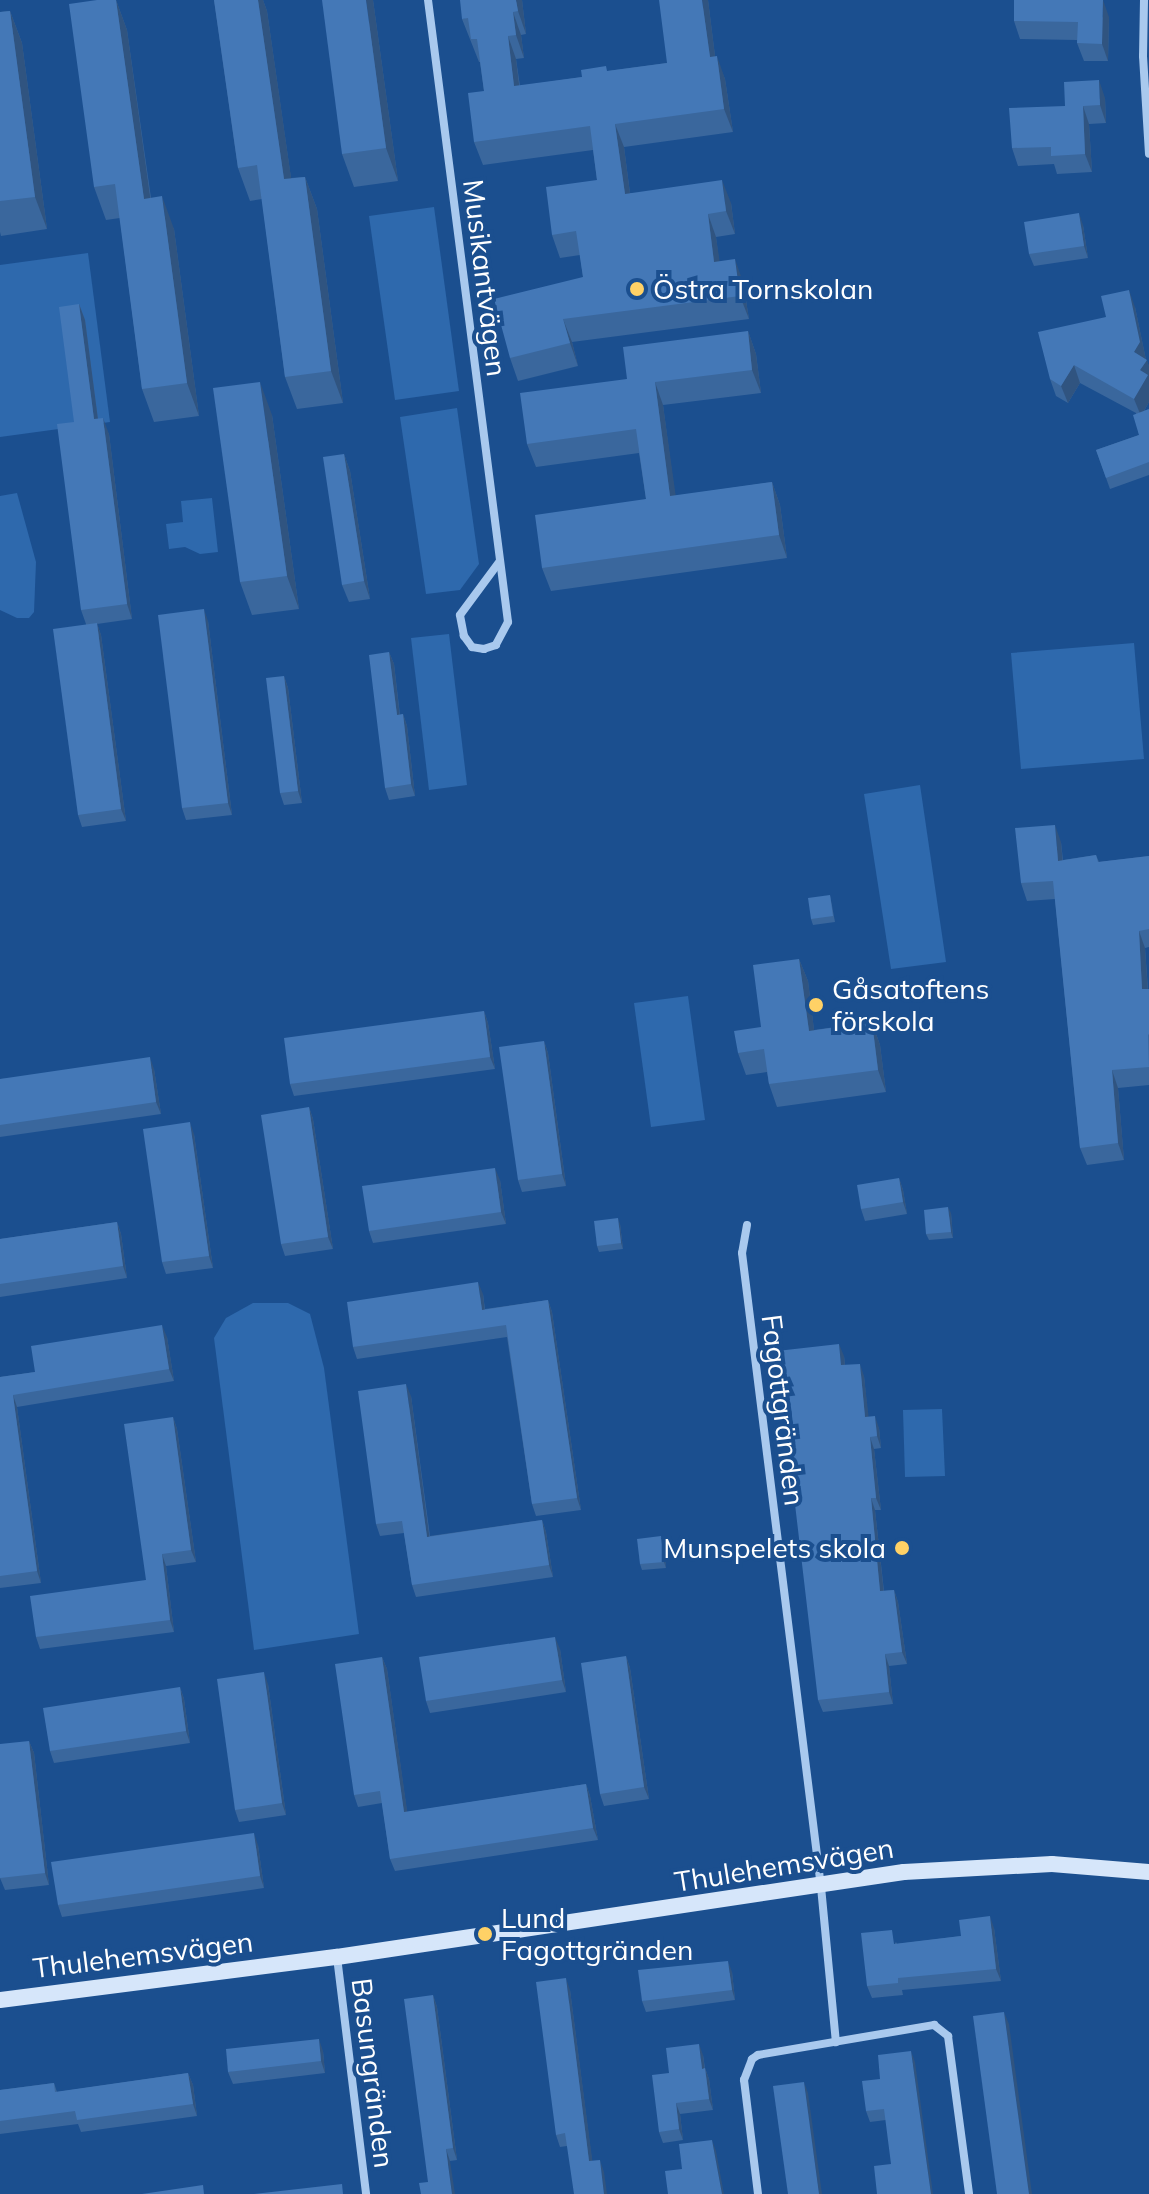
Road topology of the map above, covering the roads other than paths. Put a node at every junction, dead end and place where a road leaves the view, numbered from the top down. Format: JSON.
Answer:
{"nodes":[{"id":1,"x":428,"y":0,"type":"edge"},
{"id":2,"x":1144,"y":0,"type":"edge"},
{"id":3,"x":1149,"y":154,"type":"edge"},
{"id":4,"x":500,"y":561,"type":"junction"},
{"id":5,"x":747,"y":1225,"type":"dead end"},
{"id":6,"x":1149,"y":1872,"type":"edge"},
{"id":7,"x":821,"y":1887,"type":"junction"},
{"id":8,"x":337,"y":1957,"type":"junction"},
{"id":9,"x":0,"y":2000,"type":"edge"},
{"id":10,"x":836,"y":2042,"type":"junction"},
{"id":11,"x":366,"y":2194,"type":"edge"},
{"id":12,"x":758,"y":2194,"type":"edge"},
{"id":13,"x":969,"y":2194,"type":"edge"}],
"edges":[{"from":1,"to":4,"type":"street","name":"Musikantvägen"},
{"from":2,"to":3,"type":"street"},
{"from":4,"to":4,"type":"street","name":"Musikantvägen"},
{"from":5,"to":7,"type":"street","name":"Fagottgränden"},
{"from":6,"to":7,"type":"street","name":"Thulehemsvägen"},
{"from":7,"to":8,"type":"street","name":"Thulehemsvägen"},
{"from":7,"to":10,"type":"street","name":"Fagottgränden"},
{"from":8,"to":9,"type":"street","name":"Thulehemsvägen"},
{"from":8,"to":11,"type":"street","name":"Basungränden"},
{"from":10,"to":12,"type":"street"},
{"from":10,"to":13,"type":"street"}]}
